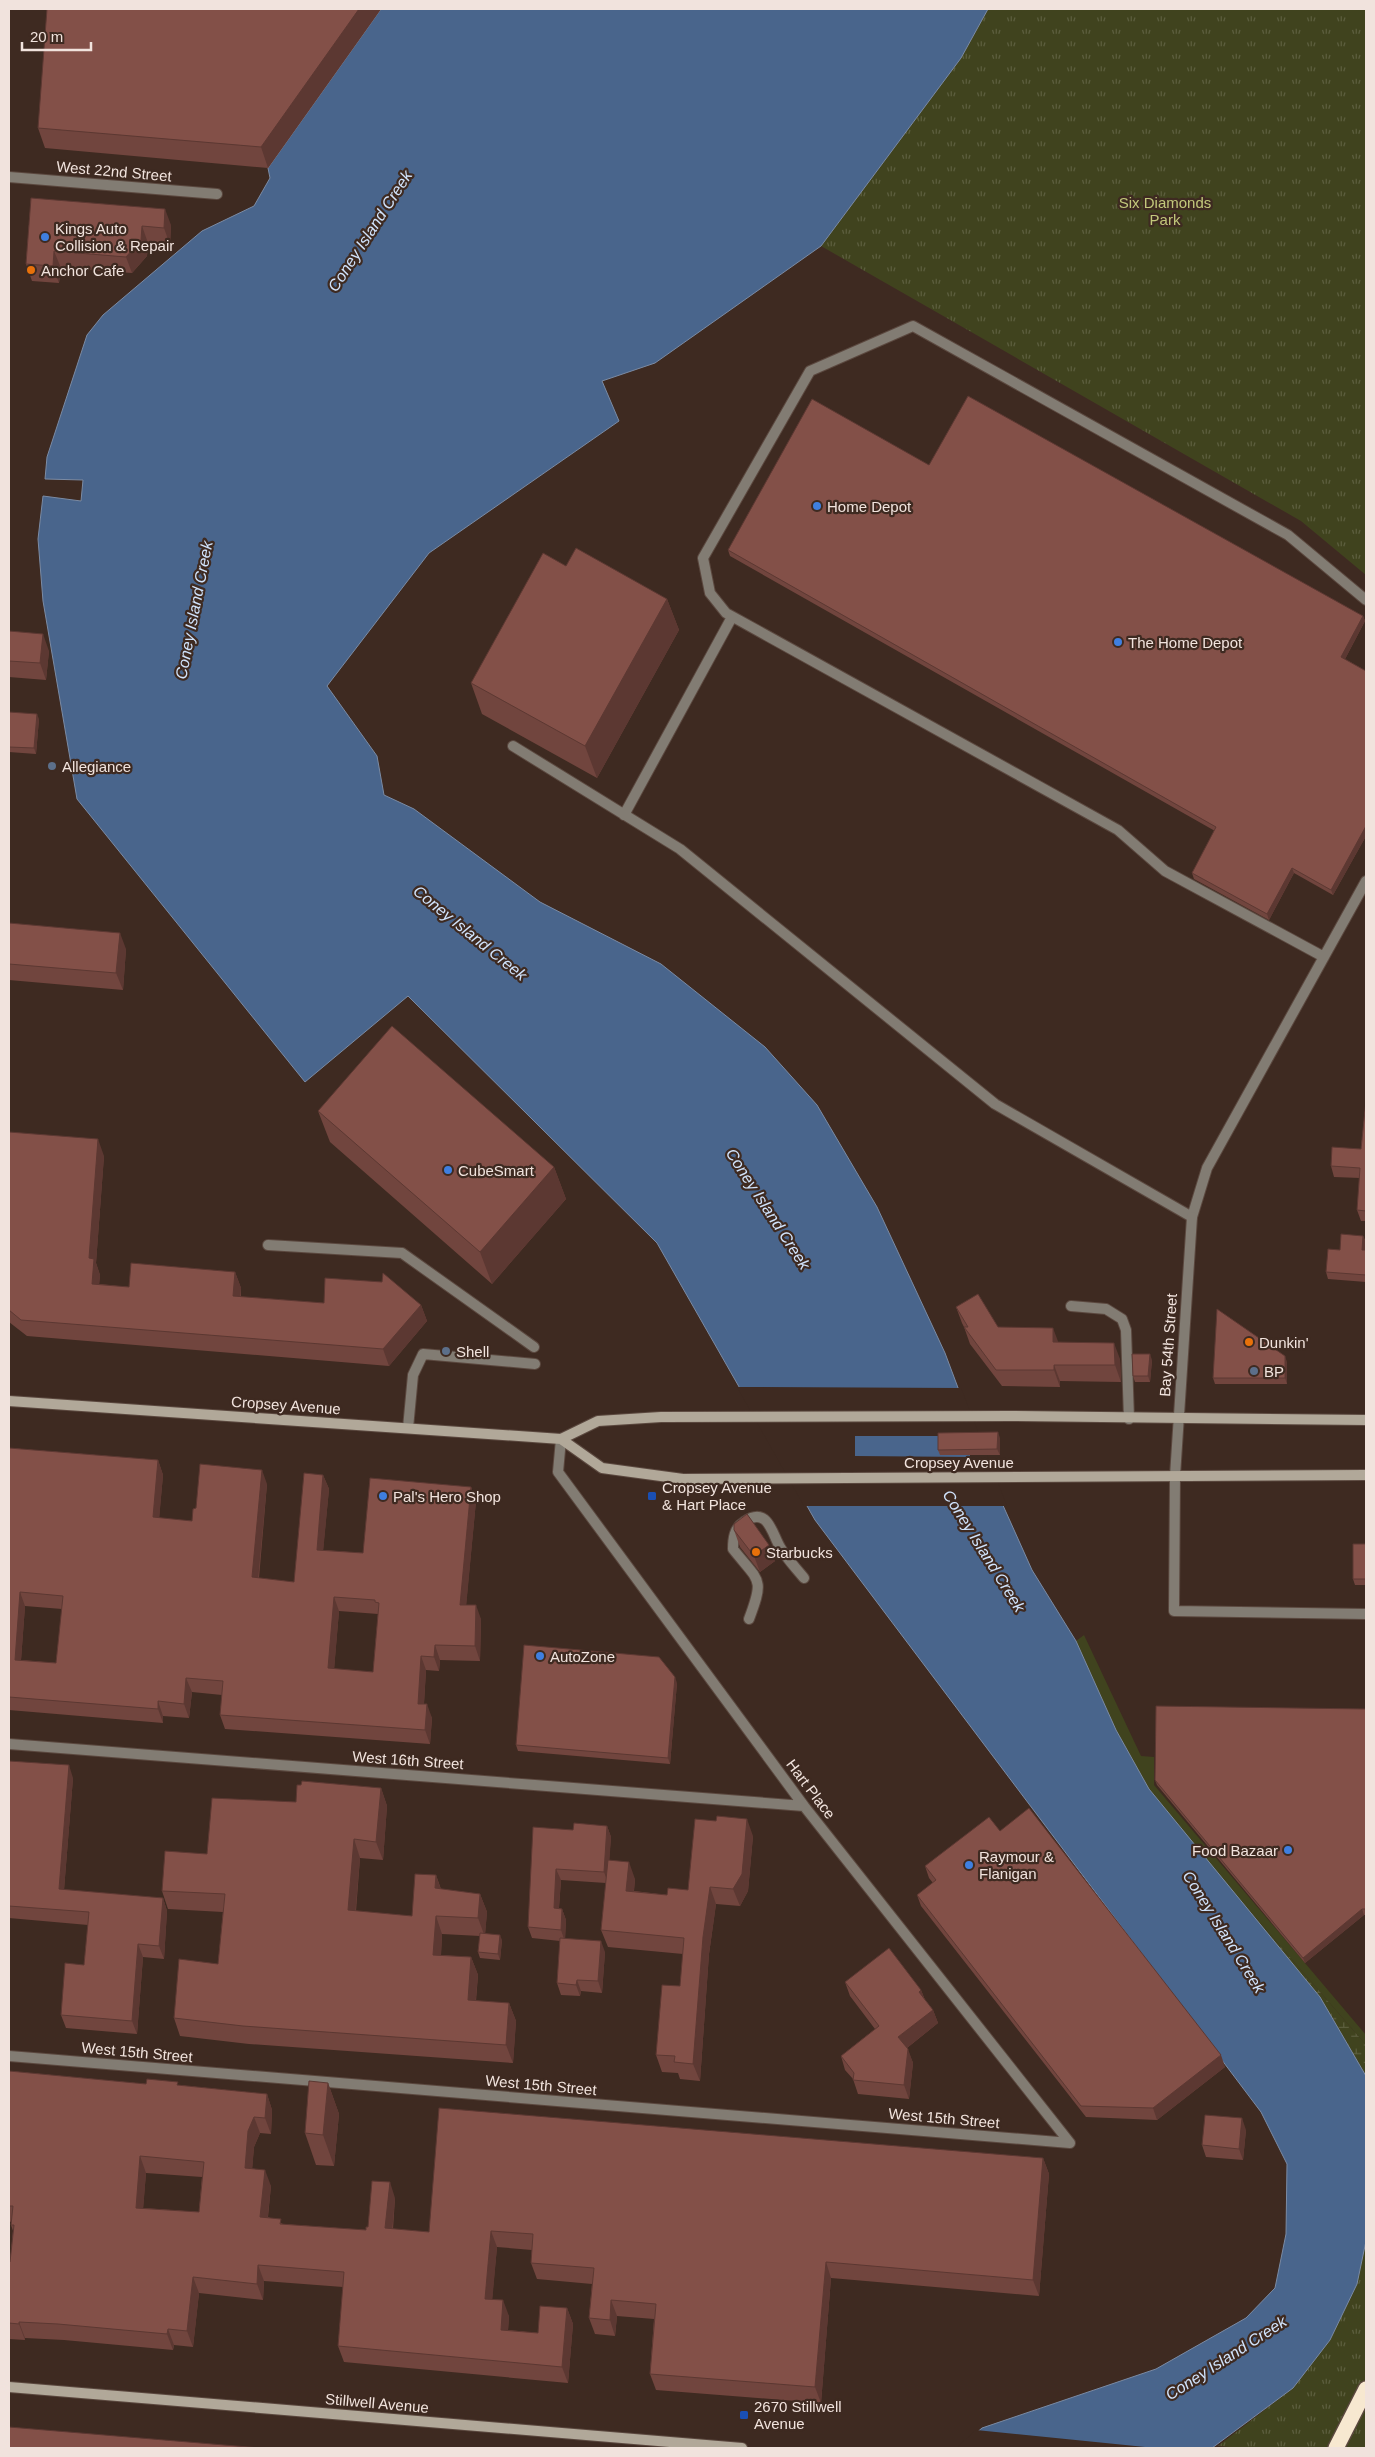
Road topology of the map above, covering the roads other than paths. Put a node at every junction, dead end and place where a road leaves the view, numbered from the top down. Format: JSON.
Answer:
{"nodes":[{"id":1,"x":9,"y":177,"type":"edge"},
{"id":2,"x":216,"y":194,"type":"dead end"},
{"id":3,"x":1366,"y":600,"type":"edge"},
{"id":4,"x":732,"y":617,"type":"junction"},
{"id":5,"x":513,"y":746,"type":"dead end"},
{"id":6,"x":624,"y":815,"type":"junction"},
{"id":7,"x":1366,"y":881,"type":"edge"},
{"id":8,"x":1324,"y":958,"type":"junction"},
{"id":9,"x":1192,"y":1217,"type":"junction"},
{"id":10,"x":268,"y":1245,"type":"dead end"},
{"id":11,"x":1071,"y":1306,"type":"dead end"},
{"id":12,"x":534,"y":1347,"type":"dead end"},
{"id":13,"x":535,"y":1364,"type":"dead end"},
{"id":14,"x":9,"y":1401,"type":"edge"},
{"id":15,"x":1129,"y":1419,"type":"junction"},
{"id":16,"x":1178,"y":1419,"type":"junction"},
{"id":17,"x":1366,"y":1420,"type":"edge"},
{"id":18,"x":408,"y":1428,"type":"junction"},
{"id":19,"x":561,"y":1439,"type":"junction"},
{"id":20,"x":1366,"y":1475,"type":"edge"},
{"id":21,"x":1175,"y":1476,"type":"junction"},
{"id":22,"x":804,"y":1578,"type":"dead end"},
{"id":23,"x":1366,"y":1614,"type":"edge"},
{"id":24,"x":749,"y":1619,"type":"dead end"},
{"id":25,"x":9,"y":1744,"type":"edge"},
{"id":26,"x":804,"y":1806,"type":"junction"},
{"id":27,"x":9,"y":2056,"type":"edge"},
{"id":28,"x":1070,"y":2143,"type":"joint"},
{"id":29,"x":9,"y":2387,"type":"edge"},
{"id":30,"x":1366,"y":2389,"type":"edge"},
{"id":31,"x":742,"y":2448,"type":"edge"},
{"id":32,"x":1336,"y":2448,"type":"edge"}],
"edges":[{"from":1,"to":2,"type":"street","name":"West 22nd Street"},
{"from":3,"to":4,"type":"street"},
{"from":4,"to":6,"type":"street"},
{"from":4,"to":8,"type":"street"},
{"from":5,"to":6,"type":"street"},
{"from":6,"to":9,"type":"street"},
{"from":7,"to":8,"type":"street","name":"Bay 54th Street"},
{"from":8,"to":9,"type":"street","name":"Bay 54th Street"},
{"from":9,"to":16,"type":"street","name":"Bay 54th Street"},
{"from":10,"to":12,"type":"street"},
{"from":11,"to":15,"type":"street"},
{"from":13,"to":18,"type":"street"},
{"from":14,"to":18,"type":"main road","name":"Cropsey Avenue"},
{"from":15,"to":16,"type":"main road"},
{"from":15,"to":19,"type":"main road"},
{"from":16,"to":17,"type":"main road"},
{"from":16,"to":21,"type":"street","name":"Bay 54th Street"},
{"from":18,"to":19,"type":"main road","name":"Cropsey Avenue"},
{"from":19,"to":21,"type":"main road","name":"Cropsey Avenue"},
{"from":19,"to":26,"type":"street","name":"Hart Place"},
{"from":20,"to":21,"type":"main road","name":"Cropsey Avenue"},
{"from":21,"to":23,"type":"street","name":"Bay 54th Street"},
{"from":22,"to":24,"type":"street"},
{"from":25,"to":26,"type":"street","name":"West 16th Street"},
{"from":26,"to":28,"type":"street","name":"Hart Place"},
{"from":27,"to":28,"type":"street","name":"West 15th Street"},
{"from":29,"to":31,"type":"main road","name":"Stillwell Avenue"},
{"from":30,"to":32,"type":"highway"}]}
